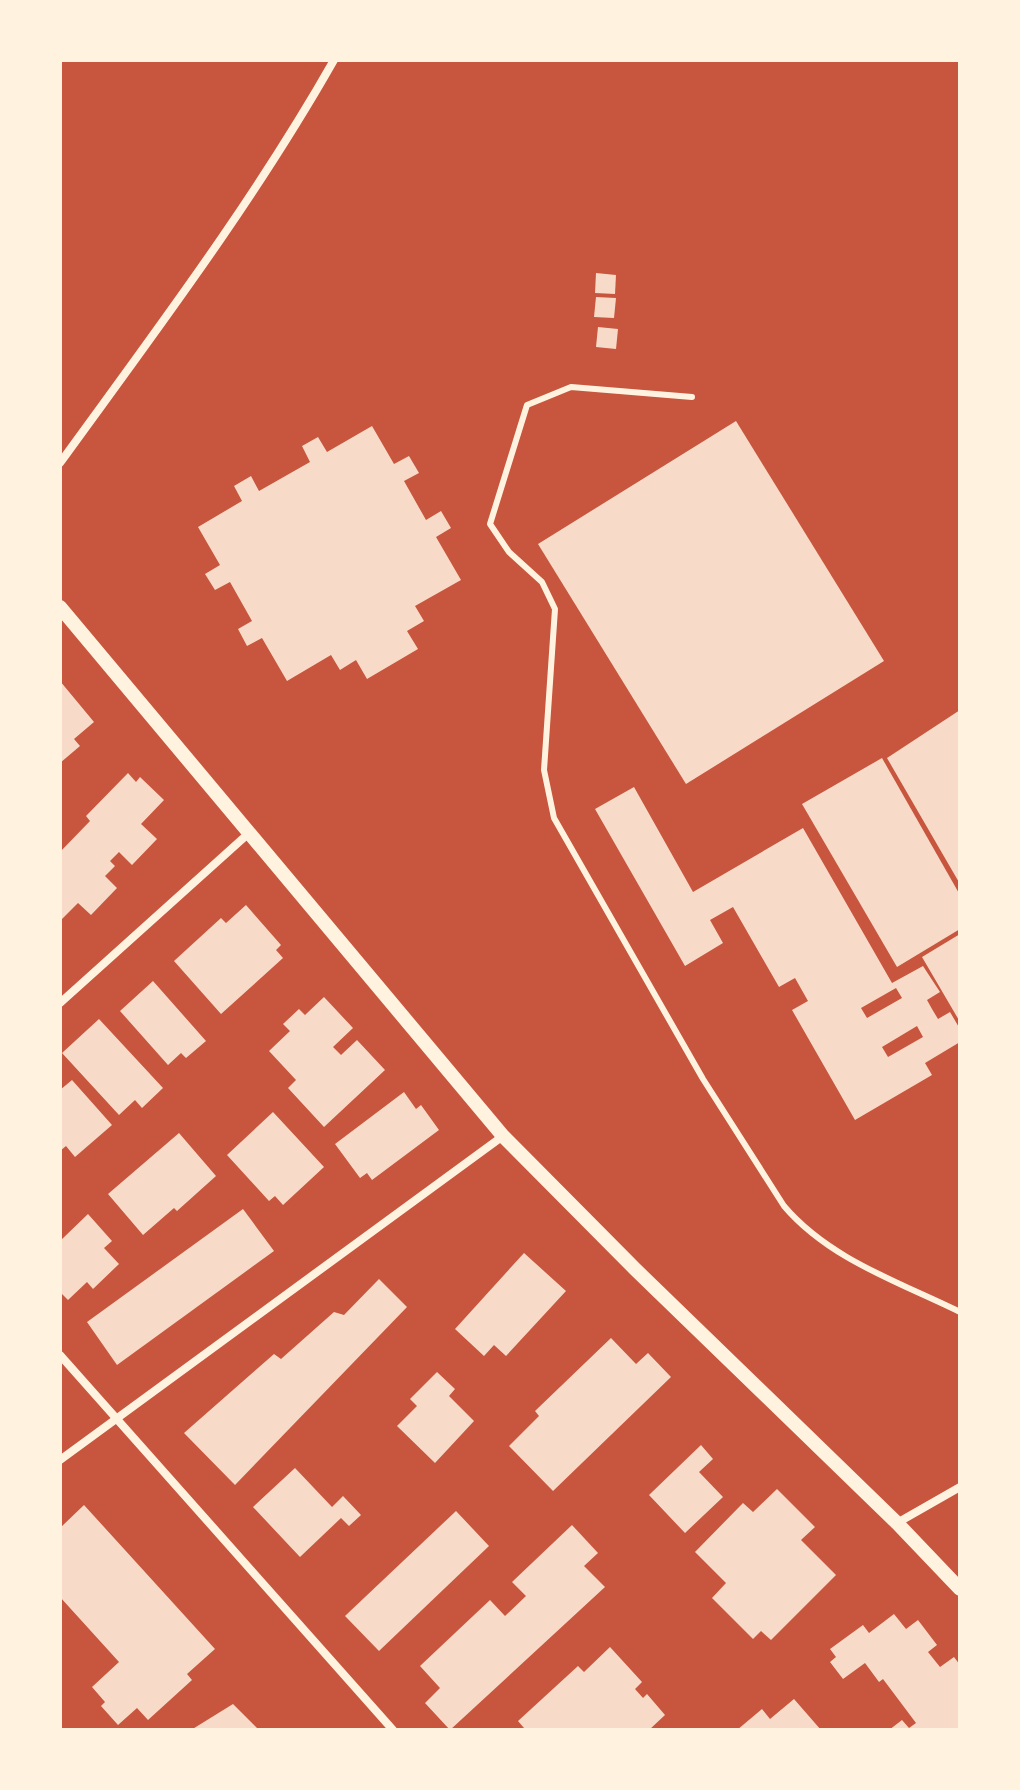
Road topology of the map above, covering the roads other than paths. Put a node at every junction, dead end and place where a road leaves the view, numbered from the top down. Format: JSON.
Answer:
{"nodes":[{"id":1,"x":334,"y":60,"type":"edge"},
{"id":2,"x":692,"y":397,"type":"dead end"},
{"id":3,"x":60,"y":463,"type":"edge"},
{"id":4,"x":60,"y":607,"type":"edge"},
{"id":5,"x":249,"y":833,"type":"junction"},
{"id":6,"x":60,"y":1003,"type":"edge"},
{"id":7,"x":503,"y":1136,"type":"junction"},
{"id":8,"x":960,"y":1312,"type":"edge"},
{"id":9,"x":60,"y":1355,"type":"edge"},
{"id":10,"x":119,"y":1419,"type":"junction"},
{"id":11,"x":60,"y":1460,"type":"edge"},
{"id":12,"x":960,"y":1487,"type":"edge"},
{"id":13,"x":897,"y":1523,"type":"junction"},
{"id":14,"x":960,"y":1589,"type":"edge"},
{"id":15,"x":393,"y":1730,"type":"edge"}],
"edges":[{"from":1,"to":3,"type":"street"},
{"from":2,"to":8,"type":"lane"},
{"from":4,"to":5,"type":"street"},
{"from":5,"to":6,"type":"street"},
{"from":5,"to":7,"type":"street"},
{"from":7,"to":10,"type":"street"},
{"from":7,"to":13,"type":"street"},
{"from":9,"to":10,"type":"street"},
{"from":10,"to":11,"type":"street"},
{"from":10,"to":15,"type":"street"},
{"from":12,"to":13,"type":"street"},
{"from":13,"to":14,"type":"street"}]}
